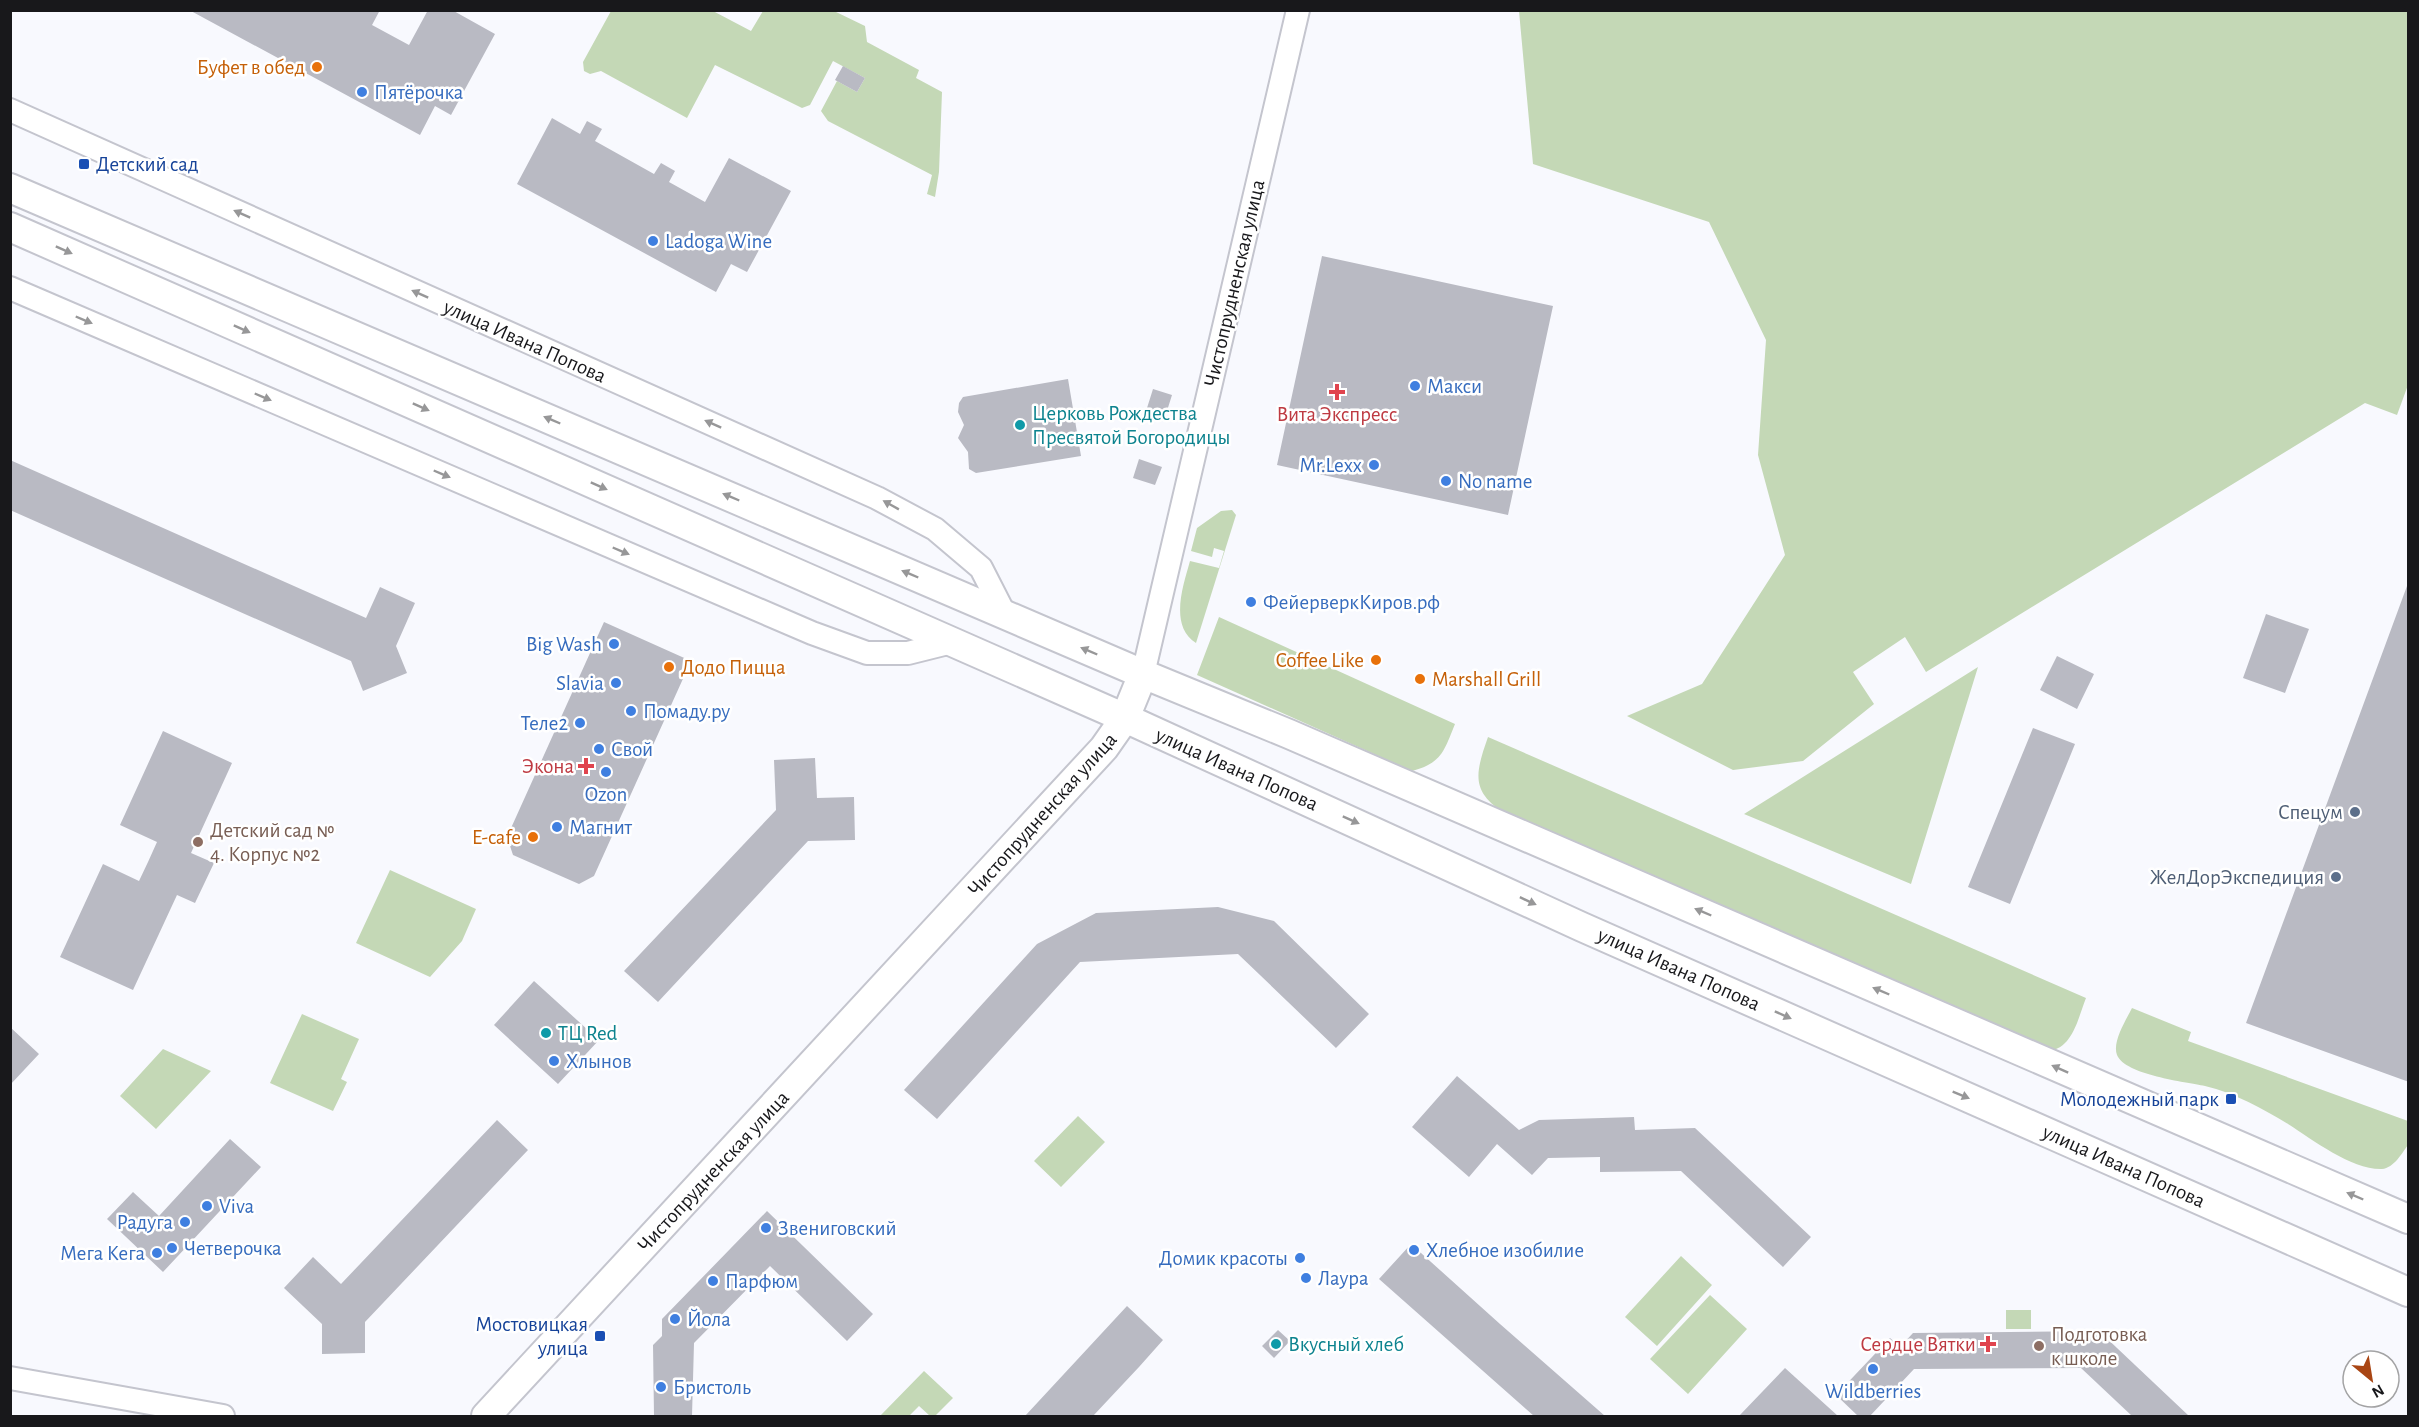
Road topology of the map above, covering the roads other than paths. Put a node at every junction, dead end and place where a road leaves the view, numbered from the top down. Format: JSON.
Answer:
{"nodes":[{"id":1,"x":1298,"y":10,"type":"edge"},
{"id":2,"x":10,"y":110,"type":"edge"},
{"id":3,"x":10,"y":188,"type":"edge"},
{"id":4,"x":10,"y":227,"type":"edge"},
{"id":5,"x":10,"y":288,"type":"edge"},
{"id":6,"x":1005,"y":615,"type":"junction"},
{"id":7,"x":952,"y":642,"type":"junction"},
{"id":8,"x":1143,"y":674,"type":"junction"},
{"id":9,"x":1125,"y":718,"type":"junction"},
{"id":10,"x":2409,"y":1219,"type":"edge"},
{"id":11,"x":2409,"y":1292,"type":"edge"},
{"id":12,"x":10,"y":1378,"type":"edge"},
{"id":13,"x":222,"y":1416,"type":"edge"},
{"id":14,"x":486,"y":1416,"type":"edge"}],
"edges":[{"from":1,"to":8,"type":"street","name":"Чистопрудненская улица"},
{"from":6,"to":2,"type":"street","name":"улица Ивана Попова","one_way":true},
{"from":6,"to":3,"type":"main road","one_way":true},
{"from":4,"to":7,"type":"main road","name":"улица Ивана Попова","one_way":true},
{"from":5,"to":7,"type":"street","one_way":true},
{"from":8,"to":6,"type":"main road","one_way":true},
{"from":7,"to":9,"type":"main road","name":"улица Ивана Попова"},
{"from":8,"to":9,"type":"main road","name":"Чистопрудненская улица"},
{"from":10,"to":8,"type":"main road","one_way":true},
{"from":9,"to":11,"type":"main road","name":"улица Ивана Попова","one_way":true},
{"from":9,"to":14,"type":"main road","name":"Чистопрудненская улица"},
{"from":12,"to":13,"type":"street"}]}
